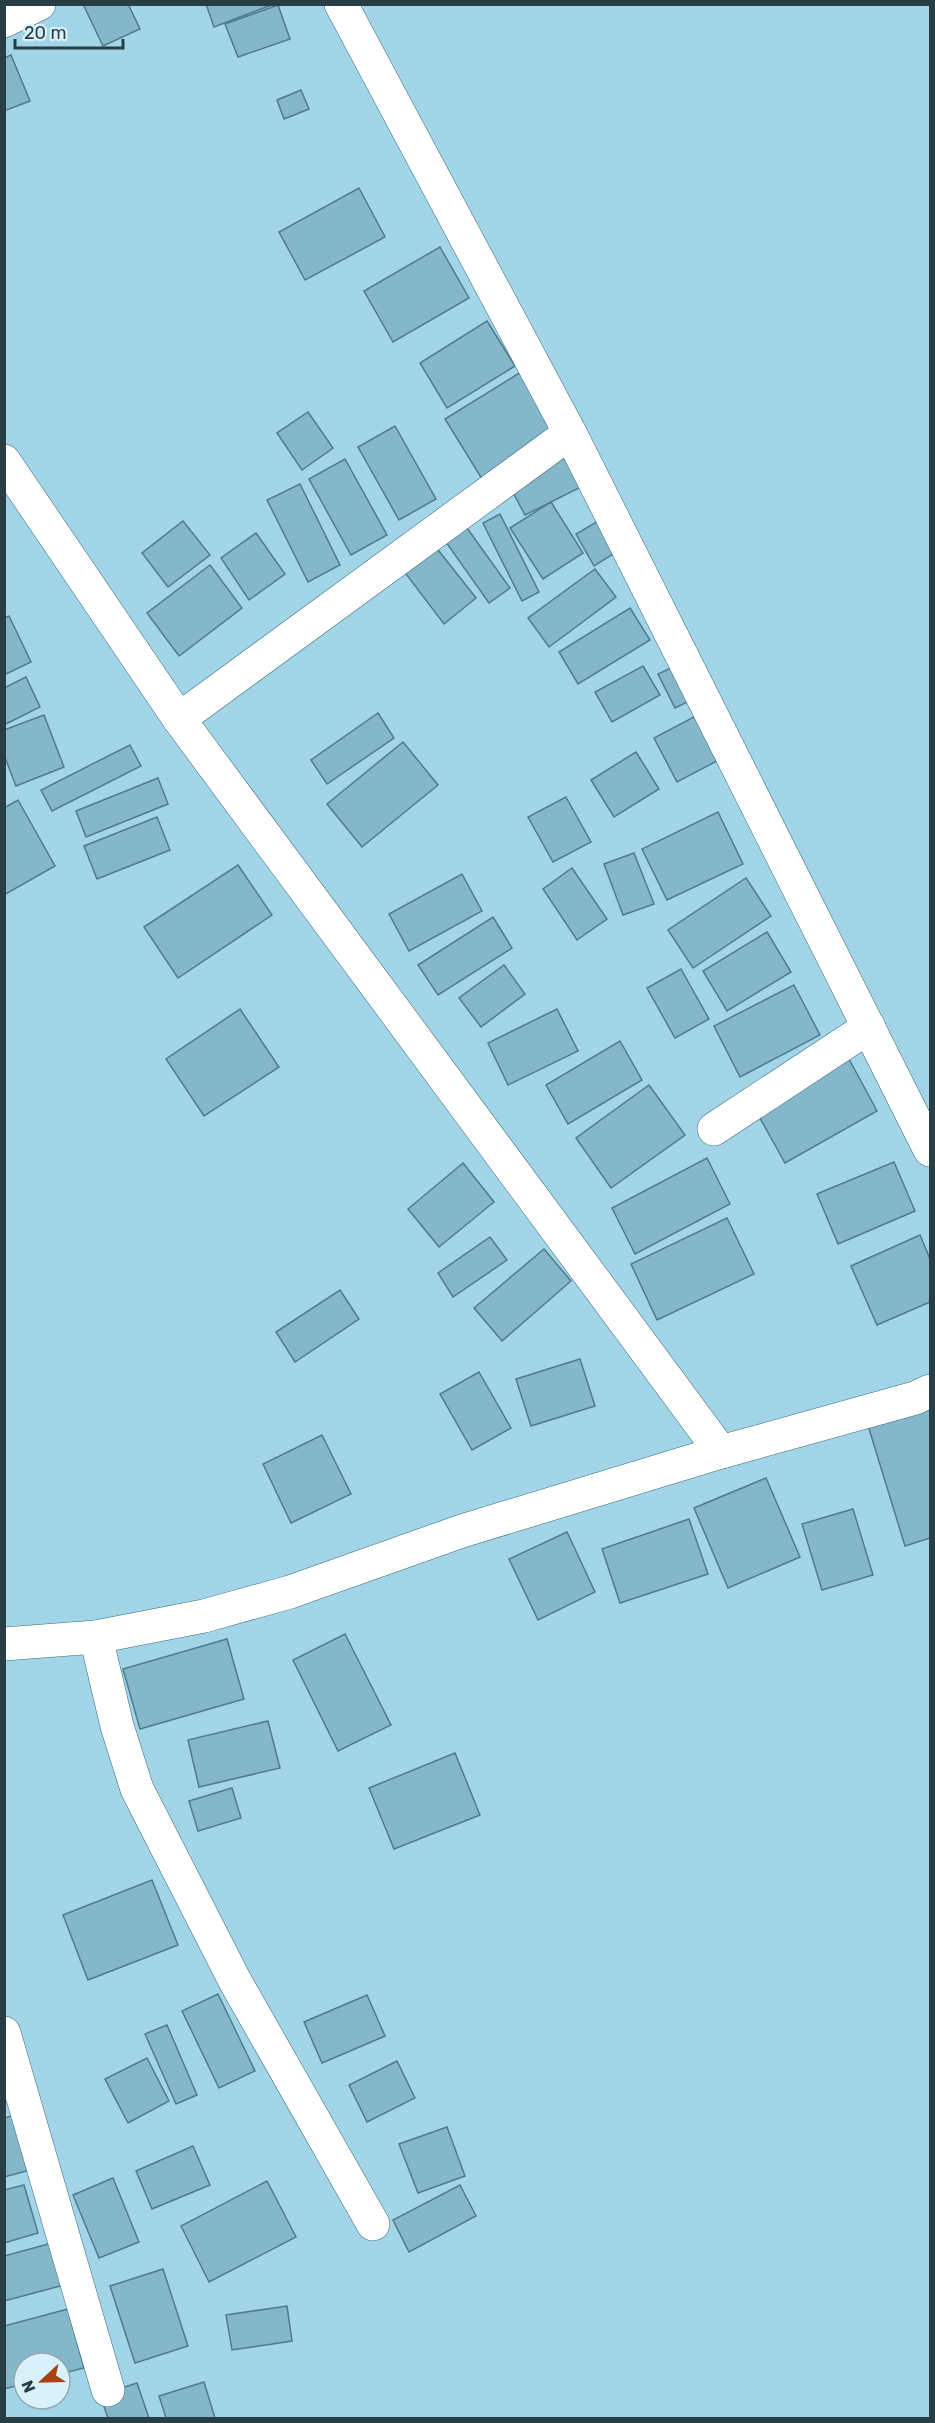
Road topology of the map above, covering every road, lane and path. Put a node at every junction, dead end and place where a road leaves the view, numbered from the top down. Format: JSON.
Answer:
{"nodes":[{"id":1,"x":39,"y":4,"type":"edge"},
{"id":2,"x":340,"y":4,"type":"edge"},
{"id":3,"x":4,"y":21,"type":"edge"},
{"id":4,"x":570,"y":433,"type":"junction"},
{"id":5,"x":4,"y":461,"type":"edge"},
{"id":6,"x":179,"y":719,"type":"junction"},
{"id":7,"x":869,"y":1027,"type":"junction"},
{"id":8,"x":714,"y":1129,"type":"dead end"},
{"id":9,"x":930,"y":1150,"type":"edge"},
{"id":10,"x":930,"y":1391,"type":"edge"},
{"id":11,"x":721,"y":1452,"type":"junction"},
{"id":12,"x":96,"y":1637,"type":"junction"},
{"id":13,"x":4,"y":1644,"type":"edge"},
{"id":14,"x":4,"y":2033,"type":"edge"},
{"id":15,"x":373,"y":2224,"type":"dead end"},
{"id":16,"x":108,"y":2390,"type":"dead end"}],
"edges":[{"from":1,"to":3,"type":"street"},
{"from":2,"to":4,"type":"street"},
{"from":4,"to":6,"type":"street"},
{"from":4,"to":7,"type":"street"},
{"from":5,"to":6,"type":"street"},
{"from":6,"to":11,"type":"street"},
{"from":7,"to":8,"type":"street"},
{"from":7,"to":9,"type":"street"},
{"from":10,"to":11,"type":"street"},
{"from":11,"to":12,"type":"street"},
{"from":12,"to":13,"type":"street"},
{"from":12,"to":15,"type":"street"},
{"from":14,"to":16,"type":"street"}]}
